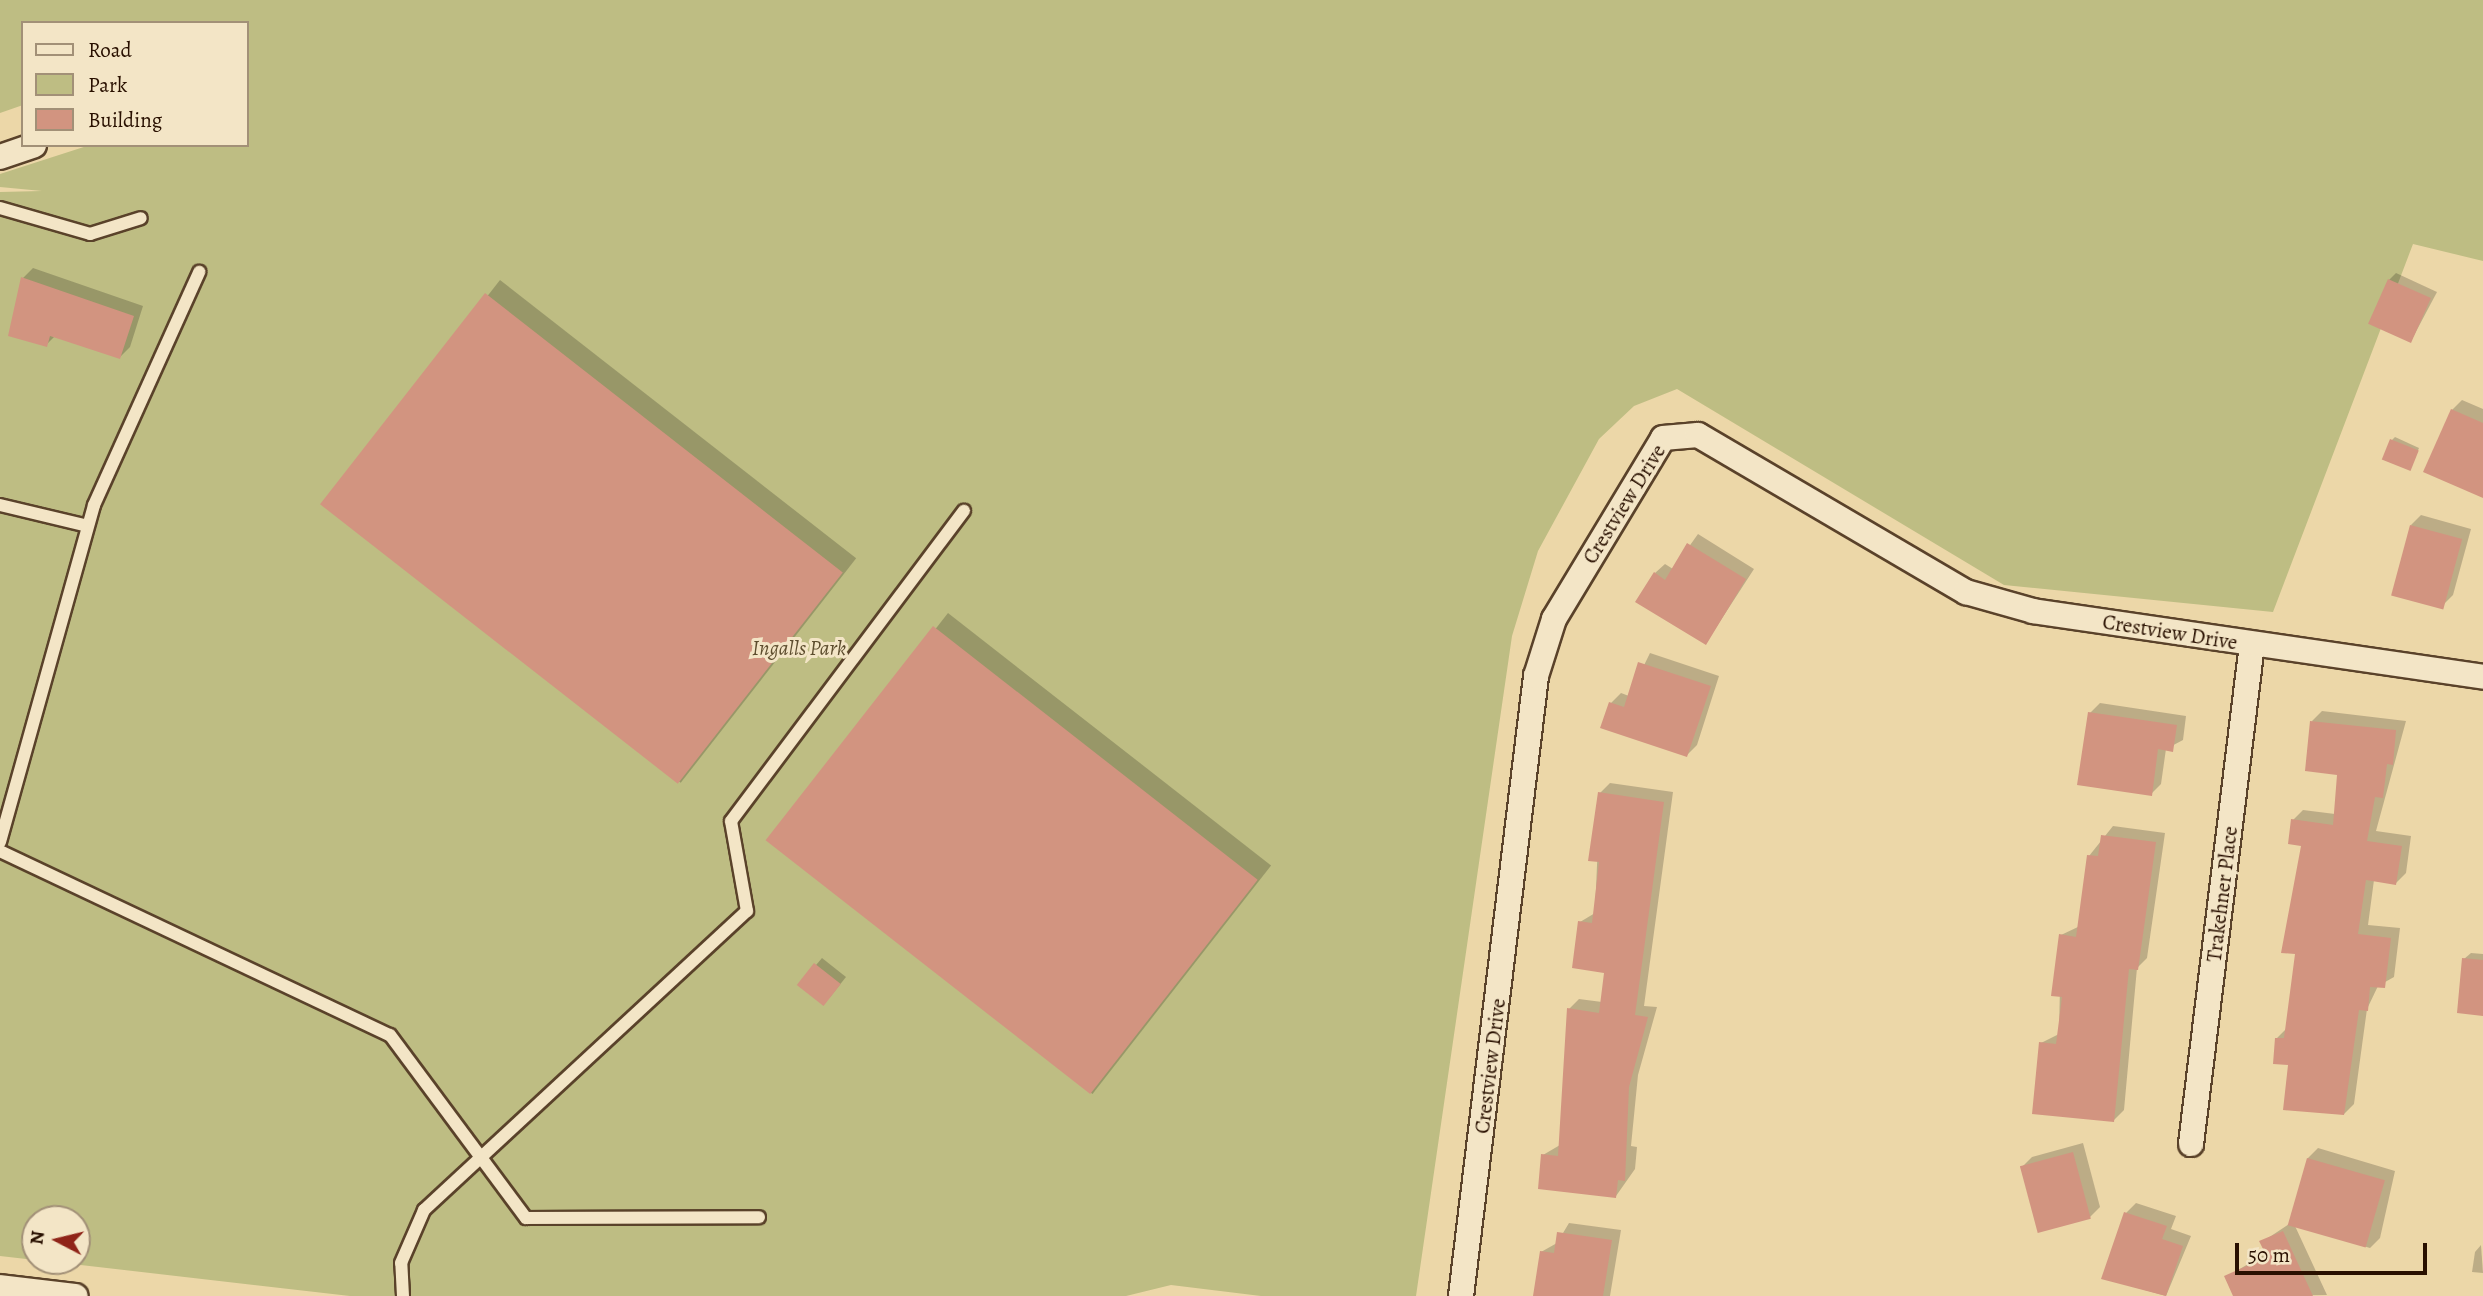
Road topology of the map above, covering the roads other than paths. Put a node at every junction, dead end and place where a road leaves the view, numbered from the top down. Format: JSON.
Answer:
{"nodes":[{"id":1,"x":28,"y":147,"type":"edge"},
{"id":2,"x":0,"y":157,"type":"edge"},
{"id":3,"x":0,"y":208,"type":"edge"},
{"id":4,"x":141,"y":218,"type":"dead end"},
{"id":5,"x":199,"y":272,"type":"dead end"},
{"id":6,"x":0,"y":505,"type":"edge"},
{"id":7,"x":964,"y":511,"type":"dead end"},
{"id":8,"x":88,"y":526,"type":"junction"},
{"id":9,"x":2252,"y":645,"type":"junction"},
{"id":10,"x":2483,"y":677,"type":"edge"},
{"id":11,"x":0,"y":842,"type":"edge"},
{"id":12,"x":0,"y":851,"type":"edge"},
{"id":13,"x":2191,"y":1144,"type":"dead end"},
{"id":14,"x":481,"y":1157,"type":"junction"},
{"id":15,"x":759,"y":1217,"type":"dead end"},
{"id":16,"x":0,"y":1287,"type":"edge"},
{"id":17,"x":75,"y":1296,"type":"edge"},
{"id":18,"x":403,"y":1296,"type":"edge"},
{"id":19,"x":1461,"y":1296,"type":"edge"}],
"edges":[{"from":1,"to":2,"type":"street"},
{"from":3,"to":4,"type":"lane"},
{"from":5,"to":8,"type":"lane"},
{"from":6,"to":8,"type":"lane"},
{"from":7,"to":14,"type":"lane"},
{"from":8,"to":11,"type":"lane"},
{"from":9,"to":10,"type":"street","name":"Crestview Drive"},
{"from":9,"to":13,"type":"street","name":"Trakehner Place"},
{"from":9,"to":19,"type":"street","name":"Crestview Drive"},
{"from":12,"to":14,"type":"lane"},
{"from":14,"to":15,"type":"lane"},
{"from":14,"to":18,"type":"lane"},
{"from":16,"to":17,"type":"street"}]}
